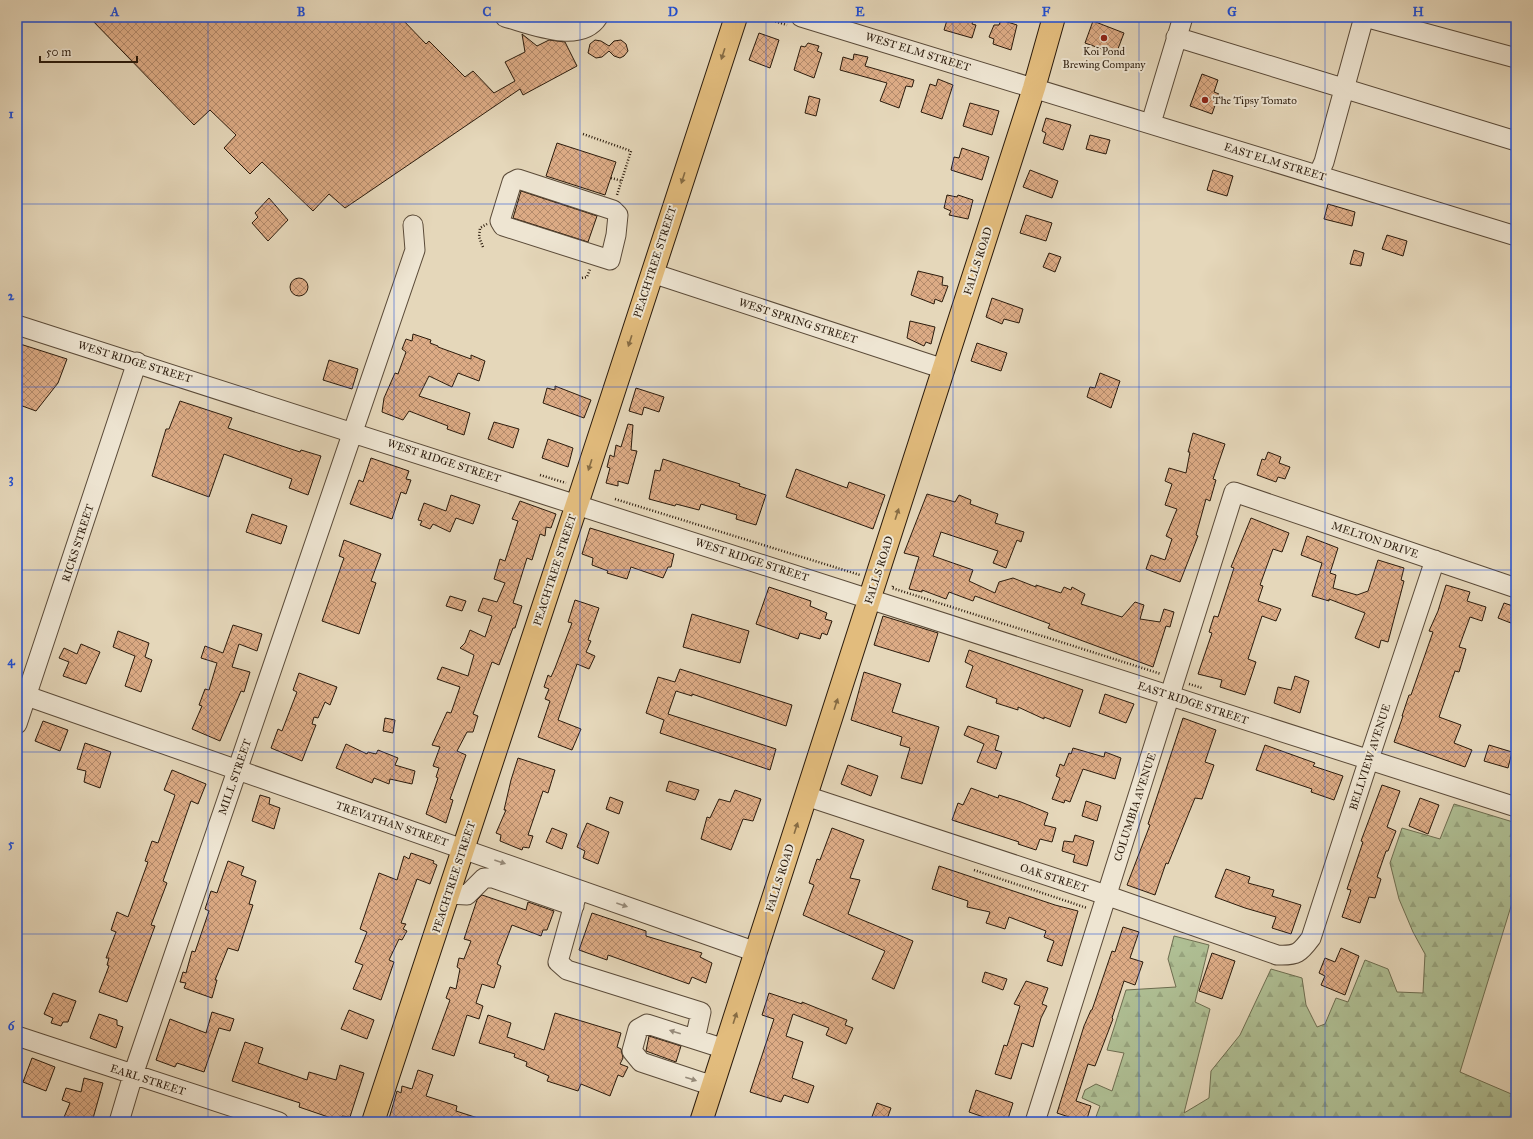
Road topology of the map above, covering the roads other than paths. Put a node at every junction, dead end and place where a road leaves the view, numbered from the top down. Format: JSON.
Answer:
{"nodes":[{"id":1,"x":505,"y":17,"type":"edge"},
{"id":2,"x":598,"y":17,"type":"edge"},
{"id":3,"x":736,"y":17,"type":"edge"},
{"id":4,"x":1054,"y":17,"type":"edge"},
{"id":5,"x":1183,"y":17,"type":"edge"},
{"id":6,"x":1364,"y":17,"type":"edge"},
{"id":7,"x":796,"y":22,"type":"edge"},
{"id":8,"x":1176,"y":37,"type":"junction"},
{"id":9,"x":1516,"y":58,"type":"edge"},
{"id":10,"x":1344,"y":87,"type":"junction"},
{"id":11,"x":1034,"y":88,"type":"junction"},
{"id":12,"x":1151,"y":124,"type":"junction"},
{"id":13,"x":1516,"y":141,"type":"edge"},
{"id":14,"x":1318,"y":175,"type":"junction"},
{"id":15,"x":413,"y":225,"type":"dead end"},
{"id":16,"x":1516,"y":236,"type":"edge"},
{"id":17,"x":592,"y":254,"type":"joint"},
{"id":18,"x":652,"y":273,"type":"junction"},
{"id":19,"x":17,"y":325,"type":"edge"},
{"id":20,"x":137,"y":362,"type":"junction"},
{"id":21,"x":944,"y":369,"type":"junction"},
{"id":22,"x":353,"y":432,"type":"junction"},
{"id":23,"x":1234,"y":492,"type":"joint"},
{"id":24,"x":580,"y":496,"type":"junction"},
{"id":25,"x":1435,"y":560,"type":"junction"},
{"id":26,"x":1516,"y":588,"type":"edge"},
{"id":27,"x":870,"y":599,"type":"junction"},
{"id":28,"x":27,"y":696,"type":"junction"},
{"id":29,"x":1170,"y":696,"type":"junction"},
{"id":30,"x":17,"y":724,"type":"edge"},
{"id":31,"x":1368,"y":759,"type":"junction"},
{"id":32,"x":237,"y":770,"type":"junction"},
{"id":33,"x":806,"y":796,"type":"junction"},
{"id":34,"x":1516,"y":807,"type":"edge"},
{"id":35,"x":463,"y":849,"type":"junction"},
{"id":36,"x":534,"y":883,"type":"junction"},
{"id":37,"x":448,"y":894,"type":"junction"},
{"id":38,"x":1100,"y":894,"type":"junction"},
{"id":39,"x":576,"y":898,"type":"junction"},
{"id":40,"x":756,"y":952,"type":"junction"},
{"id":41,"x":1302,"y":952,"type":"joint"},
{"id":42,"x":17,"y":1036,"type":"edge"},
{"id":43,"x":695,"y":1039,"type":"junction"},
{"id":44,"x":725,"y":1049,"type":"junction"},
{"id":45,"x":133,"y":1075,"type":"junction"},
{"id":46,"x":713,"y":1084,"type":"junction"},
{"id":47,"x":119,"y":1122,"type":"edge"},
{"id":48,"x":279,"y":1122,"type":"edge"},
{"id":49,"x":373,"y":1122,"type":"edge"},
{"id":50,"x":701,"y":1122,"type":"edge"},
{"id":51,"x":1035,"y":1122,"type":"edge"}],
"edges":[{"from":1,"to":2,"type":"street"},
{"from":3,"to":18,"type":"main road","name":"PEACHTREE STREET","one_way":true},
{"from":4,"to":11,"type":"main road","name":"FALLS ROAD"},
{"from":5,"to":8,"type":"street"},
{"from":6,"to":9,"type":"street"},
{"from":6,"to":10,"type":"street"},
{"from":7,"to":11,"type":"street","name":"WEST ELM STREET"},
{"from":8,"to":10,"type":"street"},
{"from":8,"to":12,"type":"street"},
{"from":10,"to":13,"type":"street"},
{"from":10,"to":14,"type":"street"},
{"from":11,"to":12,"type":"street","name":"EAST ELM STREET"},
{"from":11,"to":21,"type":"main road","name":"FALLS ROAD"},
{"from":12,"to":14,"type":"street","name":"EAST ELM STREET"},
{"from":14,"to":16,"type":"street","name":"EAST ELM STREET"},
{"from":15,"to":22,"type":"street","name":"MILL STREET"},
{"from":17,"to":17,"type":"street"},
{"from":18,"to":21,"type":"street","name":"WEST SPRING STREET"},
{"from":18,"to":24,"type":"main road","name":"PEACHTREE STREET","one_way":true},
{"from":19,"to":20,"type":"street","name":"WEST RIDGE STREET"},
{"from":20,"to":22,"type":"street","name":"WEST RIDGE STREET"},
{"from":20,"to":28,"type":"street","name":"RICKS STREET"},
{"from":27,"to":21,"type":"main road","name":"FALLS ROAD","one_way":true},
{"from":22,"to":24,"type":"street","name":"WEST RIDGE STREET"},
{"from":22,"to":32,"type":"street","name":"MILL STREET"},
{"from":23,"to":25,"type":"street","name":"MELTON DRIVE"},
{"from":23,"to":29,"type":"street","name":"COLUMBIA AVENUE"},
{"from":24,"to":27,"type":"street","name":"WEST RIDGE STREET"},
{"from":24,"to":35,"type":"main road","name":"PEACHTREE STREET"},
{"from":25,"to":26,"type":"street","name":"MELTON DRIVE"},
{"from":25,"to":31,"type":"street","name":"BELLVIEW AVENUE"},
{"from":27,"to":29,"type":"street","name":"EAST RIDGE STREET"},
{"from":33,"to":27,"type":"main road","name":"FALLS ROAD","one_way":true},
{"from":28,"to":30,"type":"street","name":"RICKS STREET"},
{"from":28,"to":32,"type":"street","name":"TREVATHAN STREET"},
{"from":29,"to":31,"type":"street","name":"EAST RIDGE STREET"},
{"from":29,"to":38,"type":"street","name":"COLUMBIA AVENUE"},
{"from":31,"to":34,"type":"street","name":"EAST RIDGE STREET"},
{"from":31,"to":41,"type":"street","name":"BELLVIEW AVENUE"},
{"from":32,"to":35,"type":"street","name":"TREVATHAN STREET"},
{"from":32,"to":45,"type":"street","name":"MILL STREET"},
{"from":33,"to":38,"type":"street","name":"OAK STREET"},
{"from":40,"to":33,"type":"main road","name":"FALLS ROAD","one_way":true},
{"from":35,"to":36,"type":"street","name":"TREVATHAN STREET","one_way":true},
{"from":35,"to":37,"type":"main road","name":"PEACHTREE STREET"},
{"from":36,"to":37,"type":"street"},
{"from":36,"to":39,"type":"street","name":"TREVATHAN STREET"},
{"from":37,"to":49,"type":"main road","name":"PEACHTREE STREET"},
{"from":38,"to":41,"type":"street","name":"OAK STREET"},
{"from":38,"to":51,"type":"street","name":"COLUMBIA AVENUE"},
{"from":39,"to":40,"type":"street","name":"TREVATHAN STREET","one_way":true},
{"from":39,"to":43,"type":"street"},
{"from":44,"to":40,"type":"main road","name":"FALLS ROAD","one_way":true},
{"from":42,"to":45,"type":"street","name":"EARL STREET"},
{"from":43,"to":44,"type":"street"},
{"from":43,"to":46,"type":"street","one_way":true},
{"from":44,"to":46,"type":"main road","name":"FALLS ROAD"},
{"from":45,"to":47,"type":"street","name":"MILL STREET"},
{"from":45,"to":48,"type":"street","name":"EARL STREET"},
{"from":46,"to":50,"type":"main road","name":"FALLS ROAD"}]}
